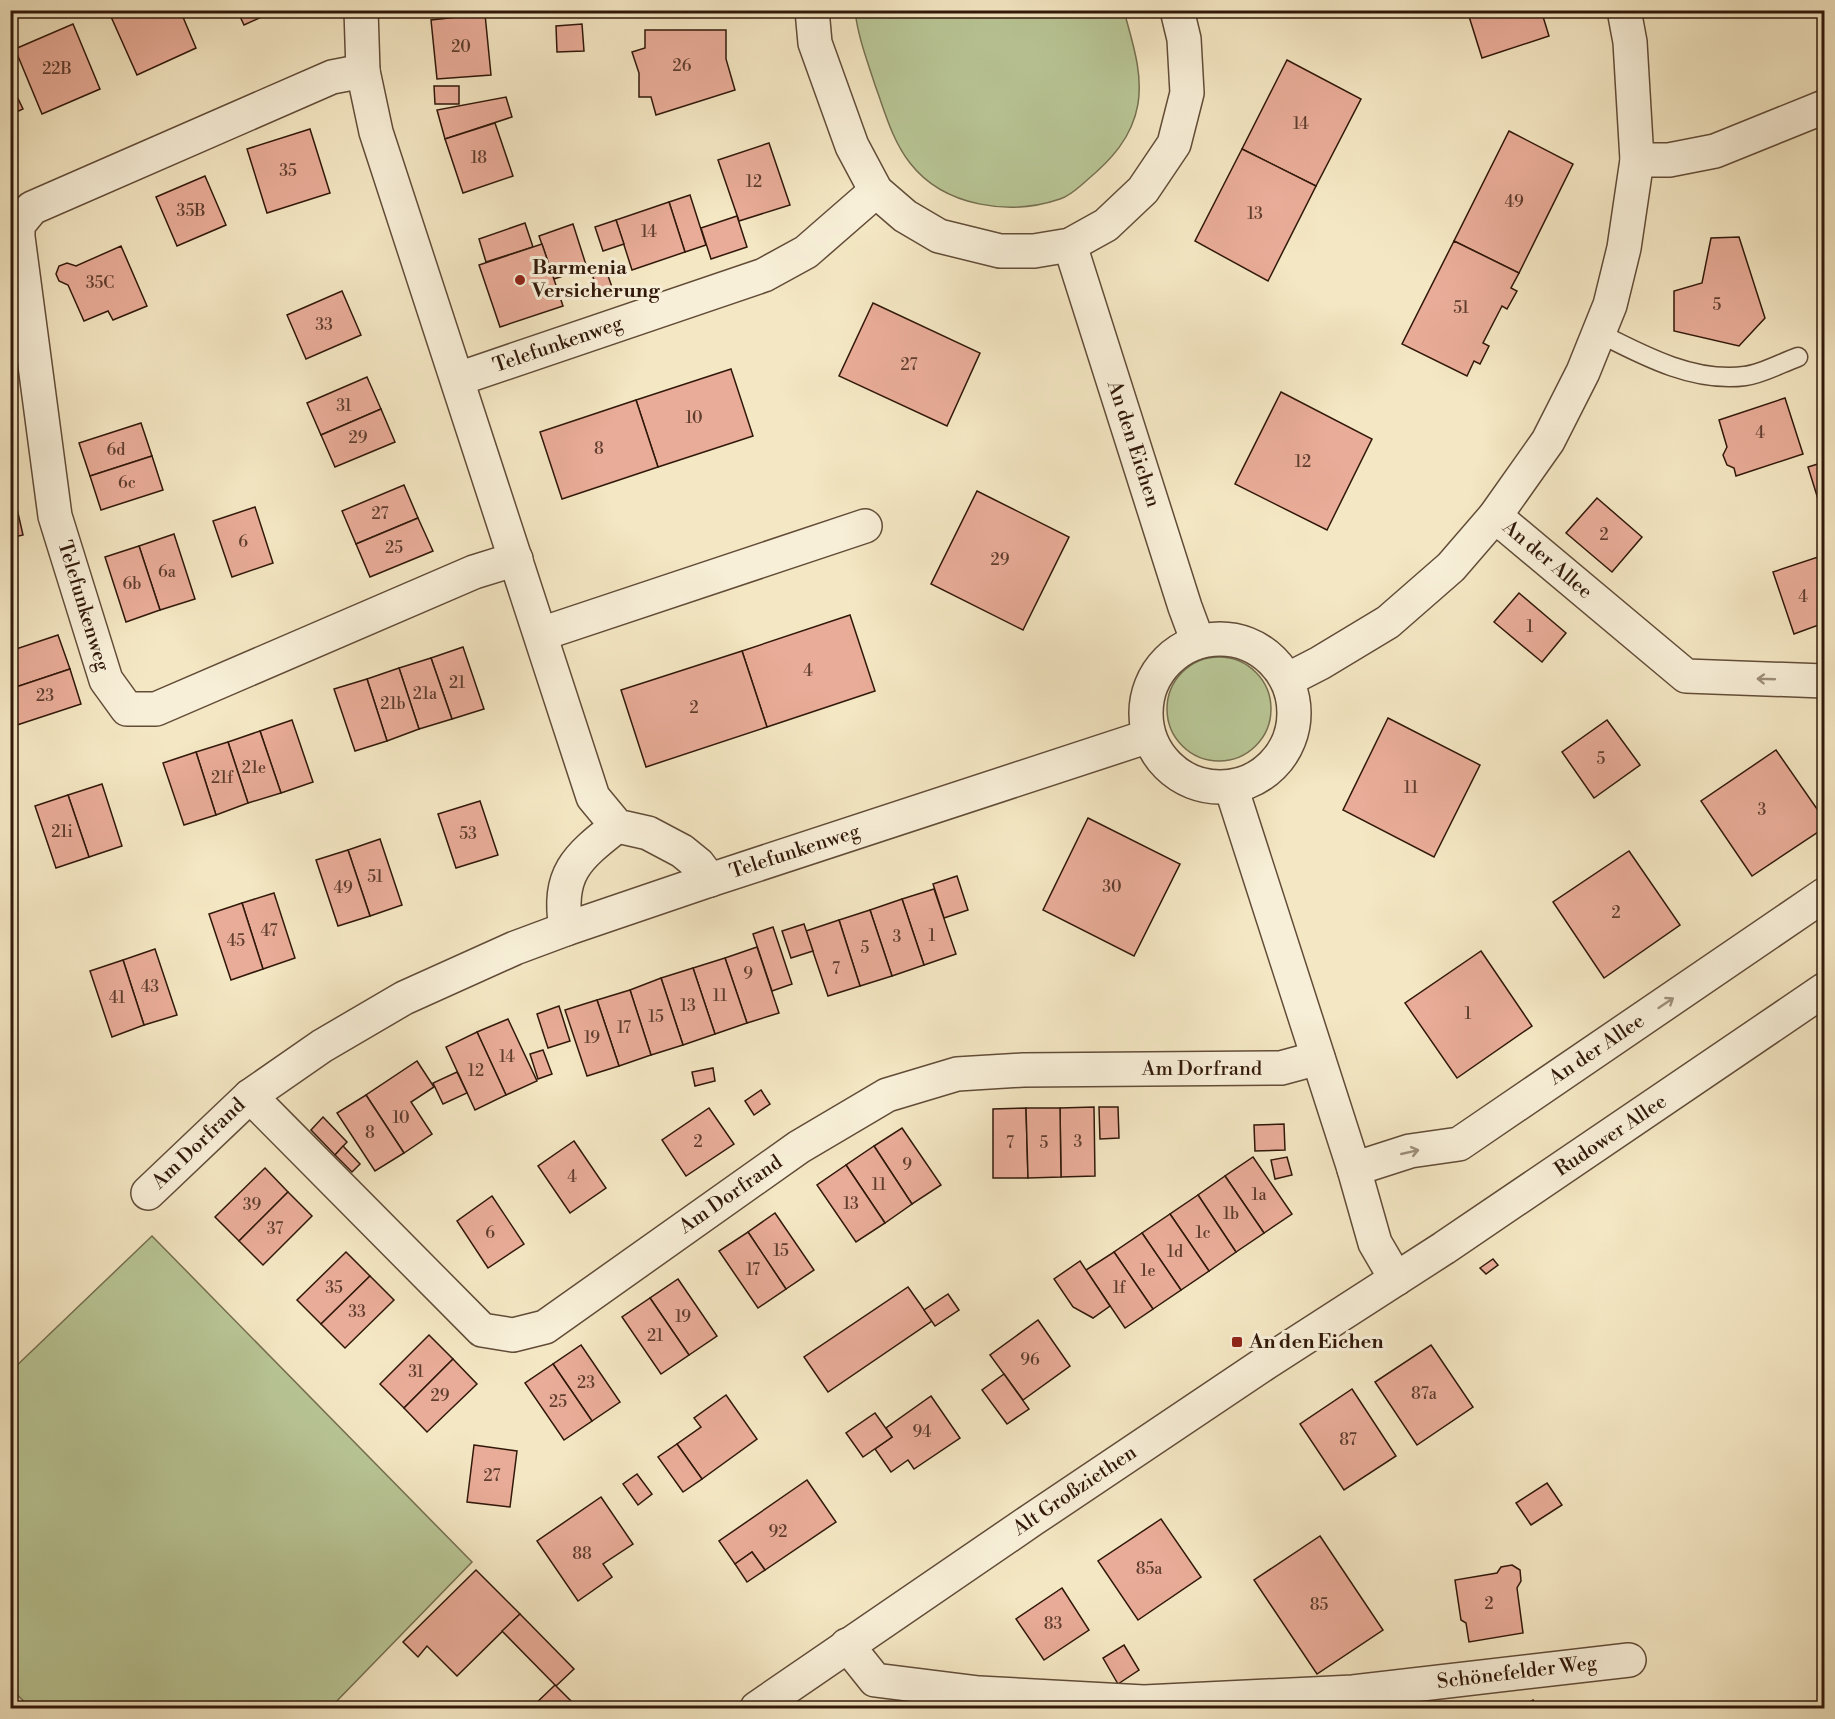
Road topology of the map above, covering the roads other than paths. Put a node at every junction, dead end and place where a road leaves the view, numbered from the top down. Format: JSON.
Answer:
{"nodes":[{"id":1,"x":362,"y":10,"type":"edge"},
{"id":2,"x":812,"y":10,"type":"edge"},
{"id":3,"x":1177,"y":10,"type":"edge"},
{"id":4,"x":1624,"y":10,"type":"edge"},
{"id":5,"x":363,"y":71,"type":"junction"},
{"id":6,"x":1824,"y":107,"type":"edge"},
{"id":7,"x":1637,"y":160,"type":"junction"},
{"id":8,"x":876,"y":191,"type":"junction"},
{"id":9,"x":14,"y":225,"type":"edge"},
{"id":10,"x":1070,"y":245,"type":"junction"},
{"id":11,"x":1599,"y":333,"type":"junction"},
{"id":12,"x":1798,"y":357,"type":"dead end"},
{"id":13,"x":458,"y":379,"type":"junction"},
{"id":14,"x":1495,"y":516,"type":"junction"},
{"id":15,"x":865,"y":526,"type":"dead end"},
{"id":16,"x":516,"y":559,"type":"junction"},
{"id":17,"x":541,"y":634,"type":"junction"},
{"id":18,"x":1198,"y":642,"type":"junction"},
{"id":19,"x":1287,"y":680,"type":"junction"},
{"id":20,"x":1824,"y":681,"type":"edge"},
{"id":21,"x":1149,"y":736,"type":"junction"},
{"id":22,"x":1231,"y":787,"type":"junction"},
{"id":23,"x":617,"y":826,"type":"junction"},
{"id":24,"x":710,"y":880,"type":"junction"},
{"id":25,"x":1824,"y":895,"type":"edge"},
{"id":26,"x":566,"y":929,"type":"junction"},
{"id":27,"x":1824,"y":990,"type":"edge"},
{"id":28,"x":1318,"y":1058,"type":"junction"},
{"id":29,"x":250,"y":1096,"type":"junction"},
{"id":30,"x":1354,"y":1169,"type":"junction"},
{"id":31,"x":148,"y":1193,"type":"dead end"},
{"id":32,"x":1396,"y":1279,"type":"junction"},
{"id":33,"x":848,"y":1645,"type":"junction"},
{"id":34,"x":1629,"y":1660,"type":"dead end"},
{"id":35,"x":981,"y":1701,"type":"edge"},
{"id":36,"x":757,"y":1708,"type":"edge"}],
"edges":[{"from":1,"to":5,"type":"street"},
{"from":2,"to":8,"type":"street"},
{"from":3,"to":10,"type":"street"},
{"from":4,"to":7,"type":"street"},
{"from":5,"to":9,"type":"street","name":"Telefunkenweg"},
{"from":5,"to":13,"type":"street"},
{"from":6,"to":7,"type":"street"},
{"from":7,"to":11,"type":"street"},
{"from":8,"to":10,"type":"street"},
{"from":8,"to":13,"type":"street","name":"Telefunkenweg"},
{"from":9,"to":16,"type":"street","name":"Telefunkenweg"},
{"from":10,"to":18,"type":"street","name":"An den Eichen"},
{"from":11,"to":12,"type":"lane"},
{"from":11,"to":14,"type":"street"},
{"from":13,"to":16,"type":"street"},
{"from":14,"to":19,"type":"street"},
{"from":20,"to":14,"type":"street","name":"An der Allee","one_way":true},
{"from":15,"to":17,"type":"street"},
{"from":16,"to":17,"type":"street"},
{"from":17,"to":23,"type":"street"},
{"from":18,"to":19,"type":"street"},
{"from":18,"to":21,"type":"street"},
{"from":19,"to":22,"type":"street"},
{"from":21,"to":22,"type":"street"},
{"from":21,"to":24,"type":"street","name":"Telefunkenweg"},
{"from":22,"to":28,"type":"street"},
{"from":23,"to":24,"type":"street","name":"Telefunkenweg"},
{"from":23,"to":26,"type":"street"},
{"from":24,"to":26,"type":"street","name":"Am Dorfrand"},
{"from":30,"to":25,"type":"street","name":"An der Allee","one_way":true},
{"from":26,"to":29,"type":"street","name":"Am Dorfrand"},
{"from":27,"to":32,"type":"street","name":"Rudower Allee"},
{"from":28,"to":29,"type":"street","name":"Am Dorfrand"},
{"from":28,"to":30,"type":"street"},
{"from":29,"to":31,"type":"street","name":"Am Dorfrand"},
{"from":30,"to":32,"type":"street"},
{"from":32,"to":33,"type":"street","name":"Alt Großziethen"},
{"from":33,"to":35,"type":"street","name":"Schönefelder Weg"},
{"from":33,"to":36,"type":"street","name":"Alt Großziethen"},
{"from":34,"to":35,"type":"street","name":"Schönefelder Weg"}]}
